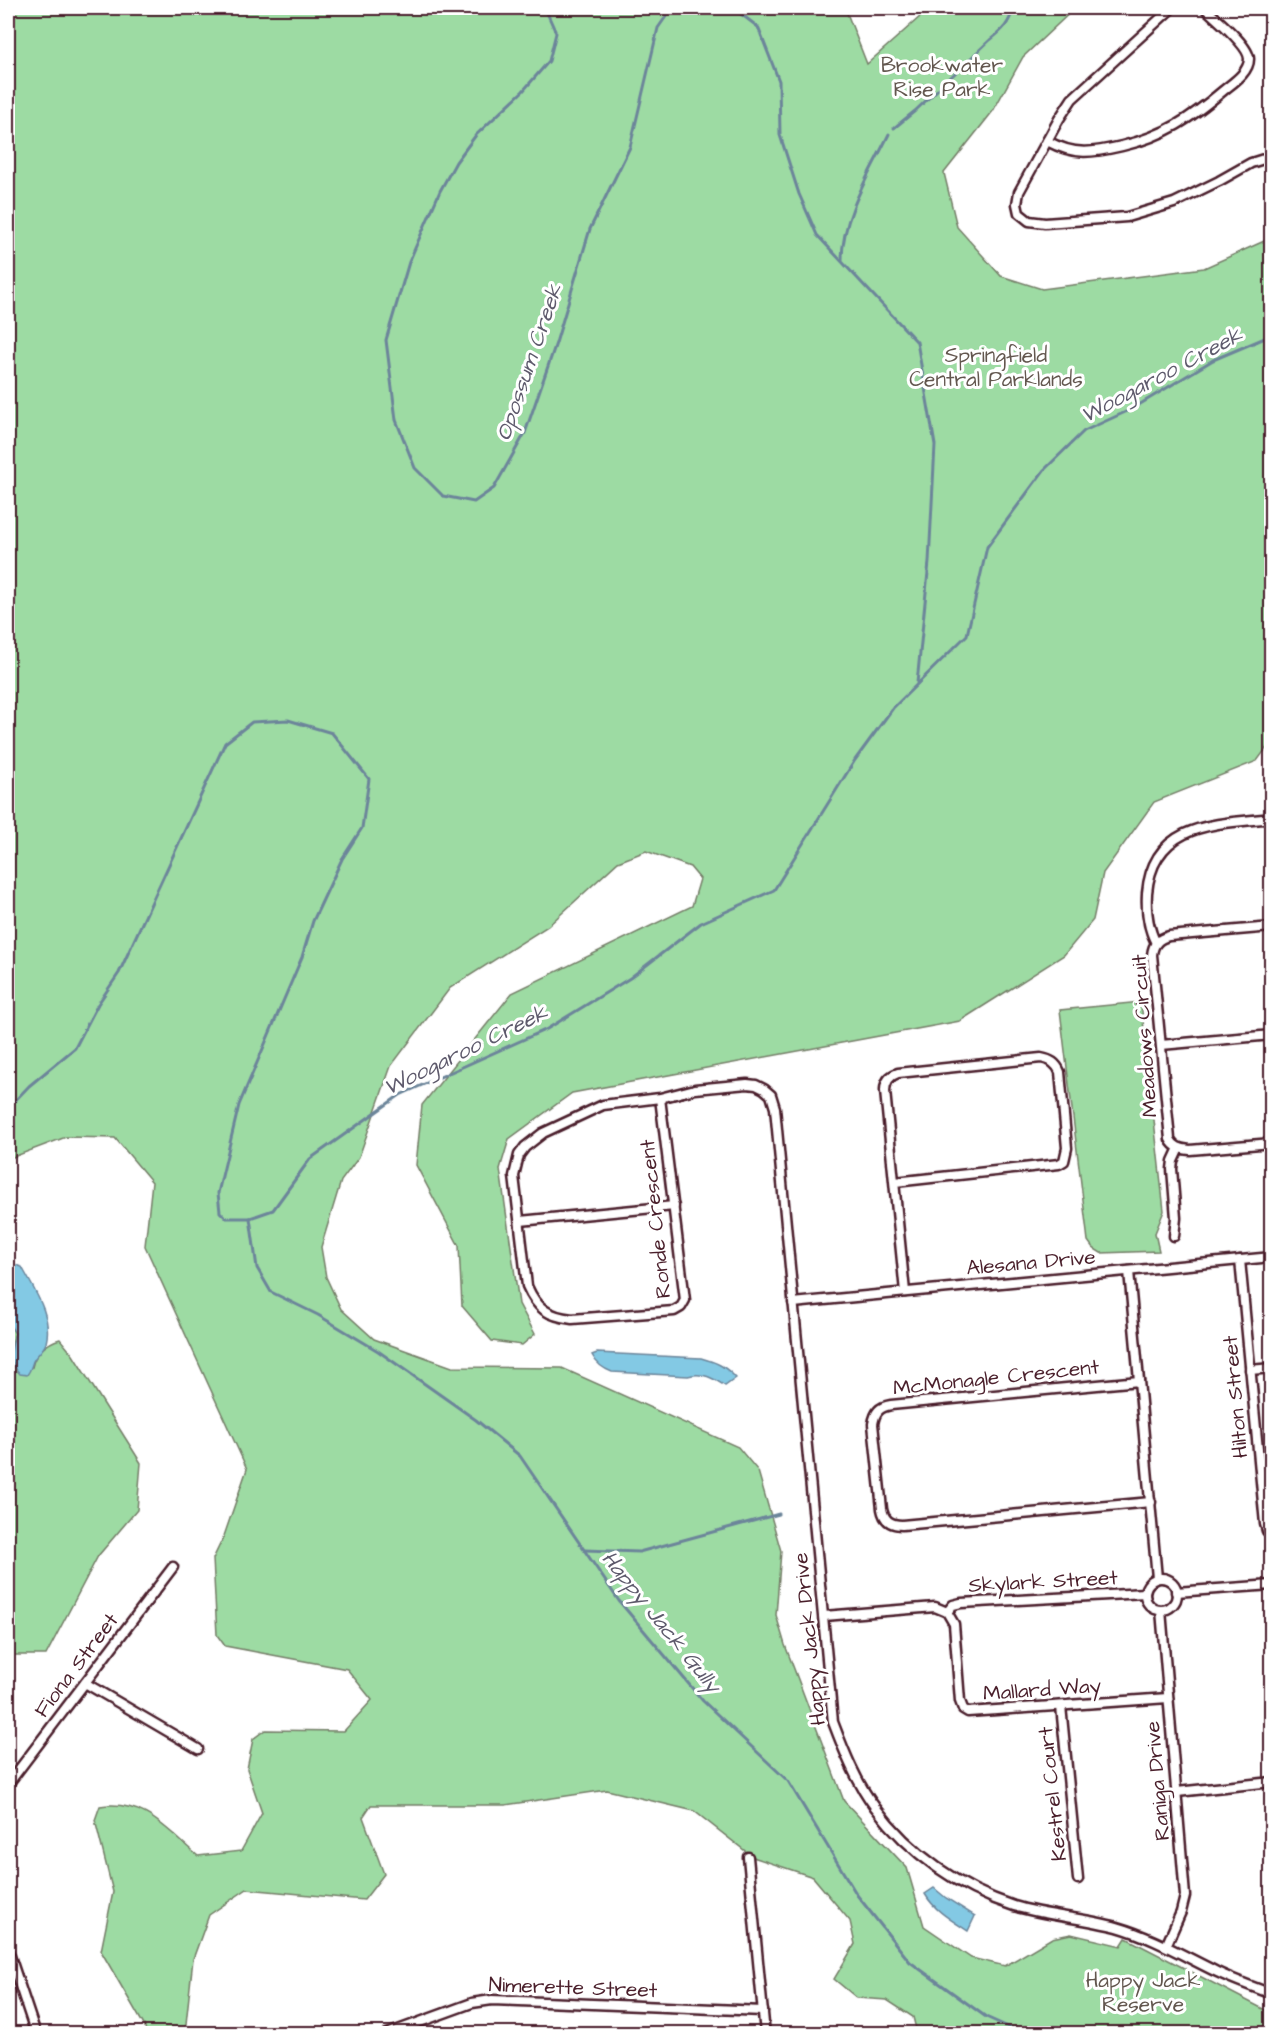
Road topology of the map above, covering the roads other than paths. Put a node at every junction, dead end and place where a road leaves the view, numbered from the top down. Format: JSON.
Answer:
{"nodes":[{"id":1,"x":1172,"y":8,"type":"edge"},
{"id":2,"x":1205,"y":8,"type":"edge"},
{"id":3,"x":1047,"y":141,"type":"junction"},
{"id":4,"x":1270,"y":157,"type":"dead end"},
{"id":5,"x":1272,"y":818,"type":"edge"},
{"id":6,"x":1272,"y":927,"type":"edge"},
{"id":7,"x":1156,"y":943,"type":"junction"},
{"id":8,"x":1272,"y":1035,"type":"edge"},
{"id":9,"x":1161,"y":1045,"type":"junction"},
{"id":10,"x":764,"y":1089,"type":"joint"},
{"id":11,"x":660,"y":1098,"type":"junction"},
{"id":12,"x":1272,"y":1143,"type":"edge"},
{"id":13,"x":1179,"y":1148,"type":"junction"},
{"id":14,"x":894,"y":1182,"type":"junction"},
{"id":15,"x":674,"y":1206,"type":"junction"},
{"id":16,"x":520,"y":1221,"type":"junction"},
{"id":17,"x":1174,"y":1236,"type":"dead end"},
{"id":18,"x":1272,"y":1257,"type":"edge"},
{"id":19,"x":1240,"y":1260,"type":"junction"},
{"id":20,"x":1129,"y":1271,"type":"junction"},
{"id":21,"x":905,"y":1292,"type":"junction"},
{"id":22,"x":793,"y":1303,"type":"junction"},
{"id":23,"x":1272,"y":1368,"type":"edge"},
{"id":24,"x":1250,"y":1370,"type":"junction"},
{"id":25,"x":1139,"y":1381,"type":"junction"},
{"id":26,"x":1151,"y":1502,"type":"junction"},
{"id":27,"x":1269,"y":1533,"type":"edge"},
{"id":28,"x":173,"y":1567,"type":"dead end"},
{"id":29,"x":1157,"y":1578,"type":"junction"},
{"id":30,"x":1271,"y":1586,"type":"edge"},
{"id":31,"x":1176,"y":1592,"type":"junction"},
{"id":32,"x":1145,"y":1593,"type":"junction"},
{"id":33,"x":1161,"y":1610,"type":"junction"},
{"id":34,"x":947,"y":1612,"type":"junction"},
{"id":35,"x":824,"y":1616,"type":"junction"},
{"id":36,"x":85,"y":1683,"type":"junction"},
{"id":37,"x":1168,"y":1698,"type":"junction"},
{"id":38,"x":1061,"y":1706,"type":"junction"},
{"id":39,"x":198,"y":1749,"type":"dead end"},
{"id":40,"x":1272,"y":1782,"type":"edge"},
{"id":41,"x":8,"y":1784,"type":"edge"},
{"id":42,"x":1177,"y":1792,"type":"junction"},
{"id":43,"x":748,"y":1857,"type":"dead end"},
{"id":44,"x":1078,"y":1879,"type":"dead end"},
{"id":45,"x":1166,"y":1946,"type":"junction"},
{"id":46,"x":8,"y":1950,"type":"edge"},
{"id":47,"x":1272,"y":1994,"type":"edge"},
{"id":48,"x":763,"y":2011,"type":"junction"},
{"id":49,"x":36,"y":2034,"type":"edge"},
{"id":50,"x":387,"y":2034,"type":"edge"},
{"id":51,"x":765,"y":2034,"type":"edge"}],
"edges":[{"from":1,"to":3,"type":"street"},
{"from":2,"to":3,"type":"street"},
{"from":3,"to":4,"type":"street"},
{"from":5,"to":7,"type":"street"},
{"from":6,"to":7,"type":"street","name":"Meadows Circuit"},
{"from":7,"to":9,"type":"street","name":"Meadows Circuit"},
{"from":8,"to":9,"type":"street"},
{"from":9,"to":13,"type":"street","name":"Meadows Circuit"},
{"from":10,"to":11,"type":"street","name":"Ronde Crescent"},
{"from":10,"to":22,"type":"street","name":"Happy Jack Drive"},
{"from":11,"to":15,"type":"street","name":"Ronde Crescent"},
{"from":11,"to":16,"type":"street","name":"Ronde Crescent"},
{"from":12,"to":13,"type":"street"},
{"from":13,"to":17,"type":"street"},
{"from":14,"to":14,"type":"street"},
{"from":14,"to":21,"type":"street"},
{"from":15,"to":16,"type":"street"},
{"from":15,"to":16,"type":"street","name":"Ronde Crescent"},
{"from":18,"to":19,"type":"street","name":"Alesana Drive"},
{"from":19,"to":20,"type":"street","name":"Alesana Drive"},
{"from":19,"to":24,"type":"street","name":"Hilton Street"},
{"from":20,"to":21,"type":"street","name":"Alesana Drive"},
{"from":20,"to":25,"type":"street"},
{"from":21,"to":22,"type":"street","name":"Alesana Drive"},
{"from":22,"to":35,"type":"street","name":"Happy Jack Drive"},
{"from":23,"to":24,"type":"street"},
{"from":24,"to":27,"type":"street","name":"Hilton Street"},
{"from":25,"to":26,"type":"street"},
{"from":25,"to":26,"type":"street","name":"McMonagle Crescent"},
{"from":26,"to":29,"type":"street"},
{"from":28,"to":36,"type":"street","name":"Fiona Street"},
{"from":29,"to":31,"type":"street"},
{"from":29,"to":32,"type":"street"},
{"from":30,"to":31,"type":"street"},
{"from":31,"to":33,"type":"street"},
{"from":32,"to":33,"type":"street"},
{"from":32,"to":34,"type":"street","name":"Skylark Street"},
{"from":33,"to":37,"type":"street","name":"Raniga Drive"},
{"from":34,"to":35,"type":"street"},
{"from":34,"to":38,"type":"street","name":"Mallard Way"},
{"from":35,"to":45,"type":"street","name":"Happy Jack Drive"},
{"from":36,"to":39,"type":"street"},
{"from":36,"to":41,"type":"street","name":"Fiona Street"},
{"from":37,"to":38,"type":"street","name":"Mallard Way"},
{"from":37,"to":42,"type":"street","name":"Raniga Drive"},
{"from":38,"to":44,"type":"street","name":"Kestrel Court"},
{"from":40,"to":42,"type":"street"},
{"from":42,"to":45,"type":"street","name":"Raniga Drive"},
{"from":43,"to":48,"type":"street"},
{"from":45,"to":47,"type":"street","name":"Happy Jack Drive"},
{"from":46,"to":49,"type":"street"},
{"from":48,"to":50,"type":"street","name":"Nimerette Street"},
{"from":48,"to":51,"type":"street"}]}
